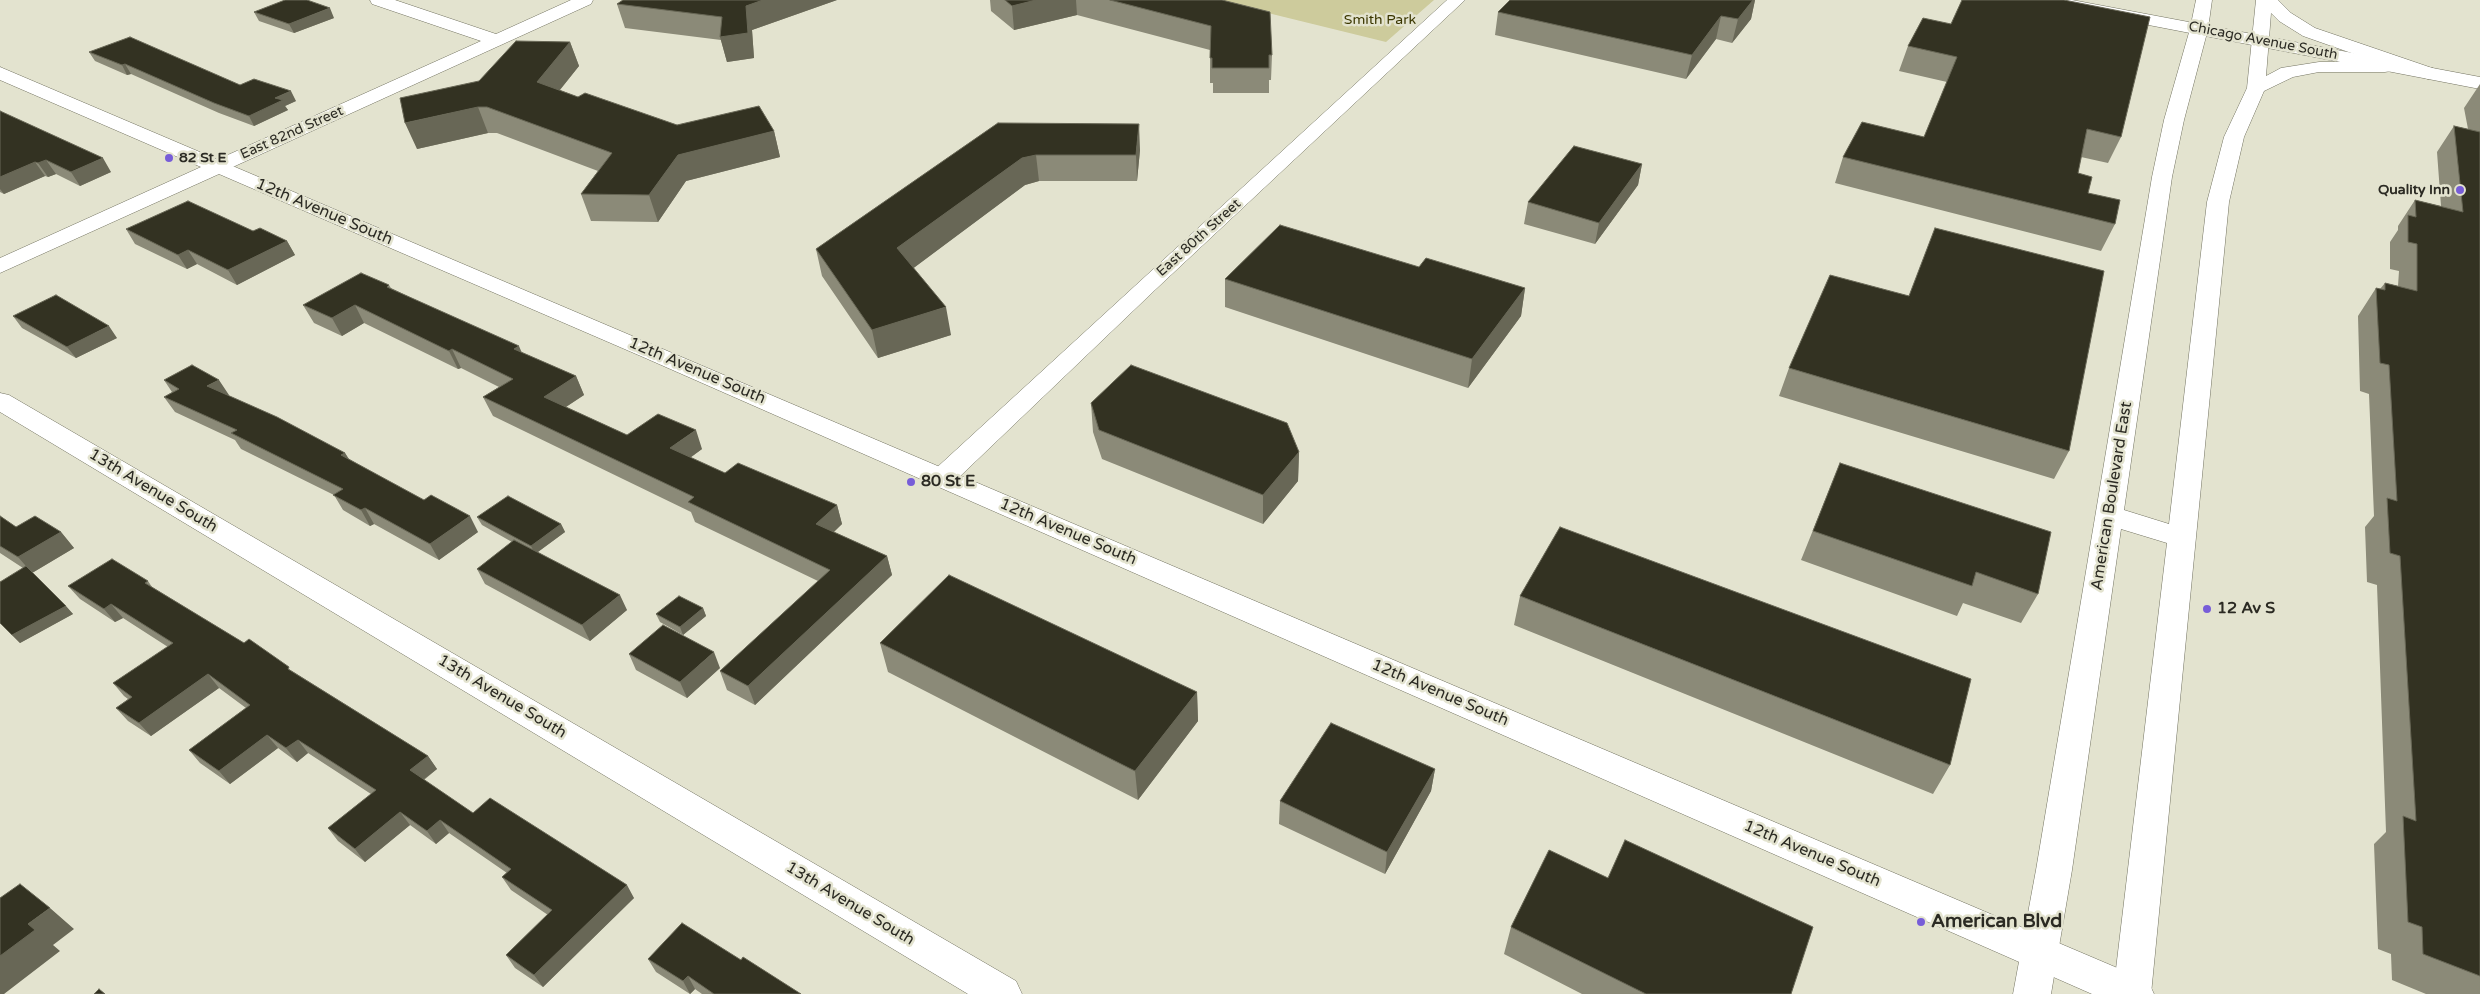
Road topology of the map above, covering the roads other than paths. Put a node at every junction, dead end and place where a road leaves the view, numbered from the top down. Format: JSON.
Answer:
{"nodes":[{"id":1,"x":378,"y":0,"type":"edge"},
{"id":2,"x":585,"y":0,"type":"edge"},
{"id":3,"x":1457,"y":0,"type":"edge"},
{"id":4,"x":2045,"y":0,"type":"edge"},
{"id":5,"x":2204,"y":0,"type":"edge"},
{"id":6,"x":2264,"y":0,"type":"edge"},
{"id":7,"x":2270,"y":0,"type":"edge"},
{"id":8,"x":2199,"y":29,"type":"junction"},
{"id":9,"x":498,"y":40,"type":"junction"},
{"id":10,"x":2262,"y":40,"type":"junction"},
{"id":11,"x":2398,"y":67,"type":"junction"},
{"id":12,"x":0,"y":73,"type":"edge"},
{"id":13,"x":2428,"y":73,"type":"junction"},
{"id":14,"x":2480,"y":83,"type":"edge"},
{"id":15,"x":2256,"y":88,"type":"junction"},
{"id":16,"x":218,"y":167,"type":"junction"},
{"id":17,"x":0,"y":266,"type":"edge"},
{"id":18,"x":0,"y":401,"type":"edge"},
{"id":19,"x":943,"y":477,"type":"junction"},
{"id":20,"x":2109,"y":515,"type":"junction"},
{"id":21,"x":2182,"y":538,"type":"junction"},
{"id":22,"x":2039,"y":952,"type":"junction"},
{"id":23,"x":1003,"y":994,"type":"edge"},
{"id":24,"x":2032,"y":994,"type":"edge"},
{"id":25,"x":2133,"y":994,"type":"edge"}],
"edges":[{"from":1,"to":9,"type":"street"},
{"from":2,"to":9,"type":"street","name":"East 82nd Street"},
{"from":3,"to":19,"type":"street","name":"East 80th Street"},
{"from":4,"to":8,"type":"street","name":"Chicago Avenue South"},
{"from":5,"to":8,"type":"street","name":"American Boulevard East"},
{"from":6,"to":10,"type":"street"},
{"from":7,"to":13,"type":"street"},
{"from":8,"to":10,"type":"street","name":"Chicago Avenue South"},
{"from":8,"to":20,"type":"street","name":"American Boulevard East"},
{"from":9,"to":16,"type":"street","name":"East 82nd Street"},
{"from":10,"to":11,"type":"street","name":"Chicago Avenue South"},
{"from":10,"to":15,"type":"street"},
{"from":11,"to":13,"type":"street","name":"Chicago Avenue South"},
{"from":11,"to":15,"type":"street"},
{"from":12,"to":16,"type":"street","name":"12th Avenue South"},
{"from":13,"to":14,"type":"street","name":"Chicago Avenue South"},
{"from":15,"to":21,"type":"street"},
{"from":16,"to":17,"type":"street","name":"East 82nd Street"},
{"from":16,"to":19,"type":"street","name":"12th Avenue South"},
{"from":18,"to":23,"type":"street","name":"13th Avenue South"},
{"from":19,"to":22,"type":"street","name":"12th Avenue South"},
{"from":20,"to":21,"type":"street"},
{"from":20,"to":22,"type":"street","name":"American Boulevard East"},
{"from":21,"to":25,"type":"street"},
{"from":22,"to":24,"type":"street","name":"American Boulevard East"},
{"from":22,"to":25,"type":"street","name":"12th Avenue South"}]}
